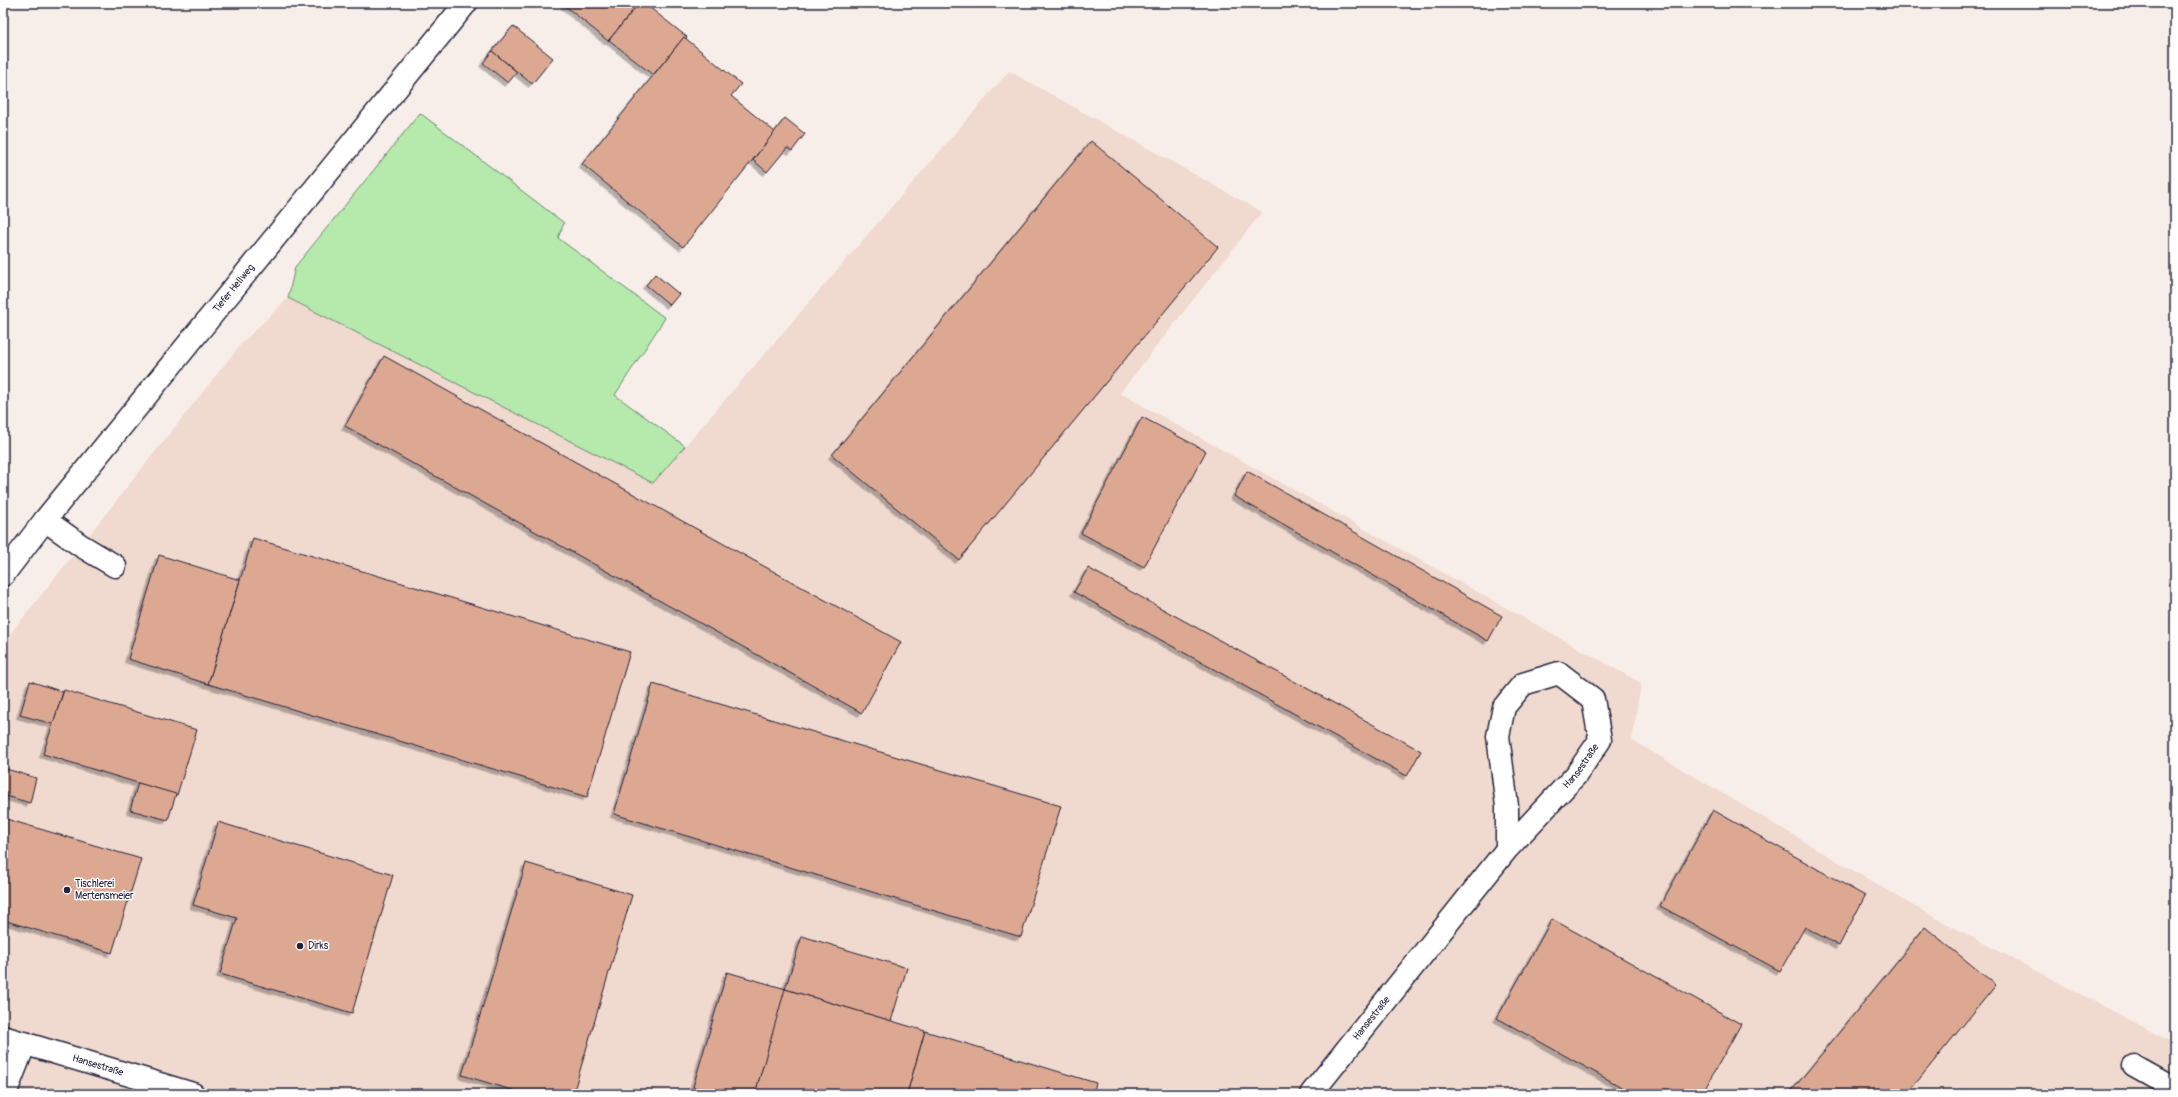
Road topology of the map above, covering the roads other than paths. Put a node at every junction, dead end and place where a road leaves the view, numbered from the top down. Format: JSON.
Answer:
{"nodes":[{"id":1,"x":466,"y":3,"type":"edge"},
{"id":2,"x":45,"y":520,"type":"junction"},
{"id":3,"x":115,"y":566,"type":"dead end"},
{"id":4,"x":3,"y":574,"type":"edge"},
{"id":5,"x":1507,"y":849,"type":"junction"},
{"id":6,"x":3,"y":1036,"type":"edge"},
{"id":7,"x":25,"y":1043,"type":"junction"},
{"id":8,"x":2134,"y":1066,"type":"dead end"},
{"id":9,"x":2175,"y":1089,"type":"edge"},
{"id":10,"x":5,"y":1094,"type":"edge"},
{"id":11,"x":193,"y":1094,"type":"edge"},
{"id":12,"x":1311,"y":1094,"type":"edge"}],
"edges":[{"from":1,"to":2,"type":"street","name":"Tiefer Hellweg"},
{"from":2,"to":3,"type":"street"},
{"from":2,"to":4,"type":"street","name":"Tiefer Hellweg"},
{"from":5,"to":5,"type":"street","name":"Hansestraße"},
{"from":5,"to":12,"type":"street","name":"Hansestraße"},
{"from":6,"to":7,"type":"street","name":"Hansestraße"},
{"from":7,"to":10,"type":"street"},
{"from":7,"to":11,"type":"street","name":"Hansestraße"},
{"from":8,"to":9,"type":"street"}]}
